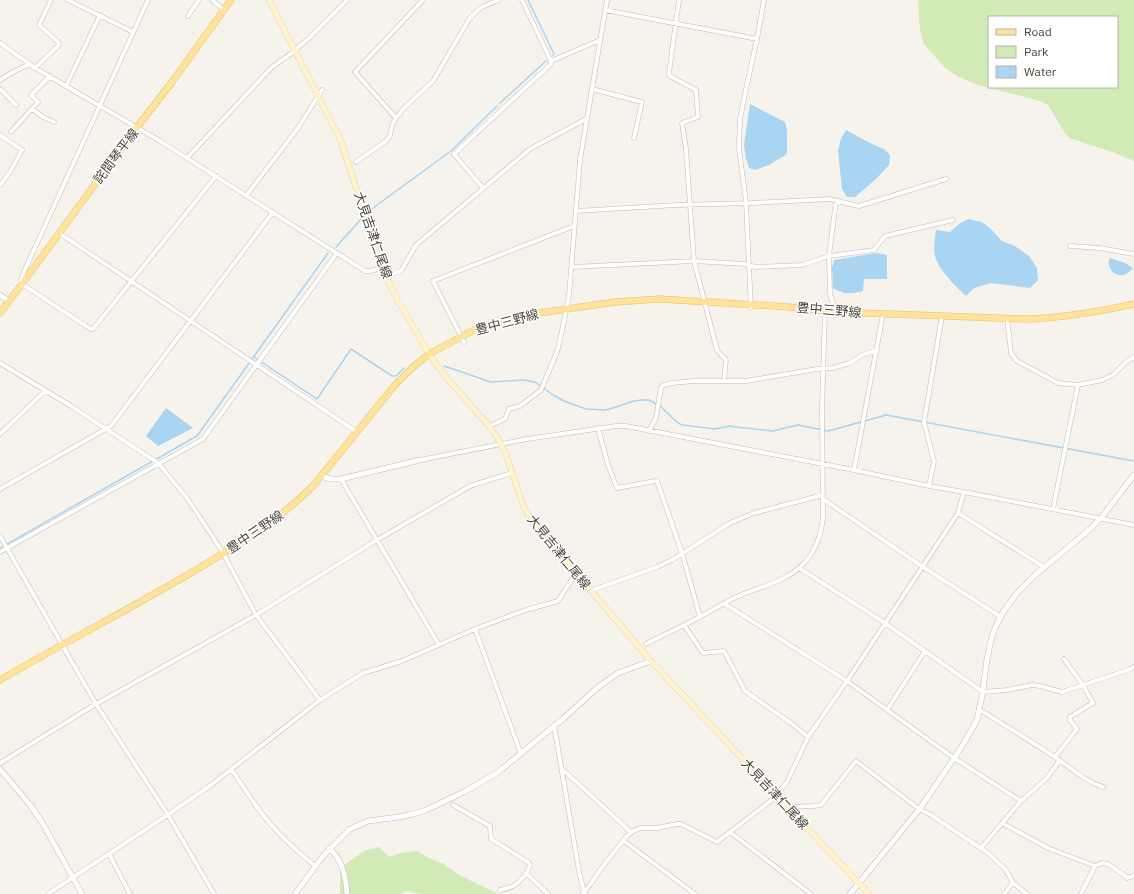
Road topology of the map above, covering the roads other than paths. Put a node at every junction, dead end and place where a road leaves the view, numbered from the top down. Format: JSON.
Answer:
{"nodes":[{"id":1,"x":51,"y":0,"type":"edge"},
{"id":2,"x":68,"y":0,"type":"edge"},
{"id":3,"x":148,"y":0,"type":"edge"},
{"id":4,"x":199,"y":0,"type":"edge"},
{"id":5,"x":212,"y":0,"type":"edge"},
{"id":6,"x":231,"y":0,"type":"edge"},
{"id":7,"x":269,"y":0,"type":"edge"},
{"id":8,"x":347,"y":0,"type":"edge"},
{"id":9,"x":423,"y":0,"type":"edge"},
{"id":10,"x":499,"y":0,"type":"edge"},
{"id":11,"x":522,"y":0,"type":"edge"},
{"id":12,"x":607,"y":0,"type":"edge"},
{"id":13,"x":679,"y":0,"type":"edge"},
{"id":14,"x":764,"y":0,"type":"edge"},
{"id":15,"x":224,"y":10,"type":"junction"},
{"id":16,"x":605,"y":10,"type":"junction"},
{"id":17,"x":100,"y":15,"type":"junction"},
{"id":18,"x":188,"y":16,"type":"dead end"},
{"id":19,"x":676,"y":23,"type":"junction"},
{"id":20,"x":133,"y":32,"type":"junction"},
{"id":21,"x":758,"y":39,"type":"junction"},
{"id":22,"x":600,"y":40,"type":"junction"},
{"id":23,"x":0,"y":43,"type":"edge"},
{"id":24,"x":294,"y":51,"type":"junction"},
{"id":25,"x":551,"y":61,"type":"junction"},
{"id":26,"x":30,"y":64,"type":"junction"},
{"id":27,"x":35,"y":68,"type":"junction"},
{"id":28,"x":50,"y":76,"type":"junction"},
{"id":29,"x":0,"y":80,"type":"edge"},
{"id":30,"x":66,"y":86,"type":"junction"},
{"id":31,"x":0,"y":89,"type":"edge"},
{"id":32,"x":592,"y":89,"type":"junction"},
{"id":33,"x":322,"y":90,"type":"dead end"},
{"id":34,"x":318,"y":96,"type":"junction"},
{"id":35,"x":16,"y":105,"type":"dead end"},
{"id":36,"x":100,"y":106,"type":"junction"},
{"id":37,"x":32,"y":109,"type":"junction"},
{"id":38,"x":396,"y":118,"type":"junction"},
{"id":39,"x":586,"y":119,"type":"junction"},
{"id":40,"x":54,"y":122,"type":"dead end"},
{"id":41,"x":137,"y":127,"type":"junction"},
{"id":42,"x":11,"y":132,"type":"dead end"},
{"id":43,"x":0,"y":134,"type":"edge"},
{"id":44,"x":634,"y":138,"type":"dead end"},
{"id":45,"x":187,"y":158,"type":"junction"},
{"id":46,"x":356,"y":162,"type":"dead end"},
{"id":47,"x":216,"y":176,"type":"junction"},
{"id":48,"x":946,"y":179,"type":"dead end"},
{"id":49,"x":0,"y":185,"type":"edge"},
{"id":50,"x":483,"y":188,"type":"junction"},
{"id":51,"x":246,"y":196,"type":"junction"},
{"id":52,"x":836,"y":201,"type":"junction"},
{"id":53,"x":746,"y":203,"type":"junction"},
{"id":54,"x":690,"y":204,"type":"junction"},
{"id":55,"x":576,"y":211,"type":"junction"},
{"id":56,"x":273,"y":212,"type":"junction"},
{"id":57,"x":953,"y":220,"type":"dead end"},
{"id":58,"x":574,"y":226,"type":"junction"},
{"id":59,"x":59,"y":233,"type":"junction"},
{"id":60,"x":1070,"y":246,"type":"dead end"},
{"id":61,"x":337,"y":253,"type":"junction"},
{"id":62,"x":1134,"y":254,"type":"edge"},
{"id":63,"x":829,"y":256,"type":"junction"},
{"id":64,"x":694,"y":261,"type":"junction"},
{"id":65,"x":749,"y":265,"type":"junction"},
{"id":66,"x":572,"y":267,"type":"junction"},
{"id":67,"x":382,"y":268,"type":"junction"},
{"id":68,"x":386,"y":276,"type":"junction"},
{"id":69,"x":131,"y":282,"type":"junction"},
{"id":70,"x":22,"y":284,"type":"junction"},
{"id":71,"x":0,"y":295,"type":"edge"},
{"id":72,"x":9,"y":301,"type":"junction"},
{"id":73,"x":704,"y":301,"type":"junction"},
{"id":74,"x":1134,"y":304,"type":"edge"},
{"id":75,"x":751,"y":306,"type":"junction"},
{"id":76,"x":567,"y":308,"type":"junction"},
{"id":77,"x":825,"y":311,"type":"junction"},
{"id":78,"x":835,"y":312,"type":"junction"},
{"id":79,"x":0,"y":313,"type":"edge"},
{"id":80,"x":883,"y":314,"type":"junction"},
{"id":81,"x":942,"y":316,"type":"junction"},
{"id":82,"x":1008,"y":318,"type":"junction"},
{"id":83,"x":190,"y":321,"type":"junction"},
{"id":84,"x":462,"y":339,"type":"junction"},
{"id":85,"x":877,"y":350,"type":"junction"},
{"id":86,"x":429,"y":354,"type":"junction"},
{"id":87,"x":1134,"y":358,"type":"edge"},
{"id":88,"x":0,"y":363,"type":"edge"},
{"id":89,"x":255,"y":365,"type":"junction"},
{"id":90,"x":823,"y":369,"type":"junction"},
{"id":91,"x":724,"y":381,"type":"junction"},
{"id":92,"x":1078,"y":385,"type":"junction"},
{"id":93,"x":45,"y":390,"type":"junction"},
{"id":94,"x":489,"y":426,"type":"junction"},
{"id":95,"x":598,"y":428,"type":"junction"},
{"id":96,"x":107,"y":429,"type":"junction"},
{"id":97,"x":649,"y":431,"type":"junction"},
{"id":98,"x":356,"y":432,"type":"junction"},
{"id":99,"x":0,"y":434,"type":"edge"},
{"id":100,"x":501,"y":444,"type":"junction"},
{"id":101,"x":420,"y":460,"type":"joint"},
{"id":102,"x":158,"y":463,"type":"junction"},
{"id":103,"x":822,"y":464,"type":"junction"},
{"id":104,"x":854,"y":470,"type":"junction"},
{"id":105,"x":512,"y":473,"type":"junction"},
{"id":106,"x":1134,"y":475,"type":"edge"},
{"id":107,"x":321,"y":476,"type":"junction"},
{"id":108,"x":342,"y":479,"type":"junction"},
{"id":109,"x":929,"y":486,"type":"junction"},
{"id":110,"x":0,"y":489,"type":"edge"},
{"id":111,"x":964,"y":492,"type":"junction"},
{"id":112,"x":823,"y":497,"type":"junction"},
{"id":113,"x":1053,"y":509,"type":"junction"},
{"id":114,"x":958,"y":513,"type":"junction"},
{"id":115,"x":1100,"y":518,"type":"junction"},
{"id":116,"x":1134,"y":525,"type":"edge"},
{"id":117,"x":0,"y":536,"type":"edge"},
{"id":118,"x":377,"y":540,"type":"junction"},
{"id":119,"x":7,"y":548,"type":"junction"},
{"id":120,"x":0,"y":552,"type":"edge"},
{"id":121,"x":223,"y":553,"type":"junction"},
{"id":122,"x":682,"y":553,"type":"junction"},
{"id":123,"x":923,"y":567,"type":"junction"},
{"id":124,"x":1044,"y":567,"type":"junction"},
{"id":125,"x":799,"y":568,"type":"junction"},
{"id":126,"x":576,"y":573,"type":"junction"},
{"id":127,"x":590,"y":591,"type":"junction"},
{"id":128,"x":724,"y":604,"type":"junction"},
{"id":129,"x":256,"y":615,"type":"junction"},
{"id":130,"x":700,"y":617,"type":"junction"},
{"id":131,"x":1001,"y":617,"type":"junction"},
{"id":132,"x":885,"y":623,"type":"junction"},
{"id":133,"x":684,"y":625,"type":"junction"},
{"id":134,"x":475,"y":629,"type":"junction"},
{"id":135,"x":62,"y":644,"type":"junction"},
{"id":136,"x":646,"y":644,"type":"dead end"},
{"id":137,"x":439,"y":645,"type":"junction"},
{"id":138,"x":925,"y":651,"type":"junction"},
{"id":139,"x":1064,"y":659,"type":"dead end"},
{"id":140,"x":651,"y":661,"type":"junction"},
{"id":141,"x":1134,"y":667,"type":"edge"},
{"id":142,"x":0,"y":680,"type":"edge"},
{"id":143,"x":848,"y":682,"type":"junction"},
{"id":144,"x":1083,"y":685,"type":"junction"},
{"id":145,"x":983,"y":692,"type":"junction"},
{"id":146,"x":320,"y":700,"type":"junction"},
{"id":147,"x":96,"y":704,"type":"junction"},
{"id":148,"x":887,"y":710,"type":"junction"},
{"id":149,"x":980,"y":710,"type":"junction"},
{"id":150,"x":554,"y":725,"type":"junction"},
{"id":151,"x":808,"y":737,"type":"junction"},
{"id":152,"x":521,"y":754,"type":"junction"},
{"id":153,"x":1055,"y":757,"type":"junction"},
{"id":154,"x":954,"y":758,"type":"junction"},
{"id":155,"x":1060,"y":760,"type":"junction"},
{"id":156,"x":0,"y":763,"type":"edge"},
{"id":157,"x":231,"y":769,"type":"junction"},
{"id":158,"x":562,"y":769,"type":"junction"},
{"id":159,"x":0,"y":770,"type":"edge"},
{"id":160,"x":1103,"y":787,"type":"dead end"},
{"id":161,"x":776,"y":795,"type":"junction"},
{"id":162,"x":1021,"y":801,"type":"junction"},
{"id":163,"x":453,"y":805,"type":"dead end"},
{"id":164,"x":787,"y":806,"type":"junction"},
{"id":165,"x":919,"y":809,"type":"junction"},
{"id":166,"x":168,"y":815,"type":"junction"},
{"id":167,"x":1002,"y":823,"type":"junction"},
{"id":168,"x":631,"y":832,"type":"junction"},
{"id":169,"x":730,"y":832,"type":"junction"},
{"id":170,"x":624,"y":840,"type":"junction"},
{"id":171,"x":981,"y":848,"type":"junction"},
{"id":172,"x":329,"y":849,"type":"junction"},
{"id":173,"x":108,"y":854,"type":"junction"},
{"id":174,"x":315,"y":866,"type":"junction"},
{"id":175,"x":1095,"y":866,"type":"junction"},
{"id":176,"x":526,"y":873,"type":"junction"},
{"id":177,"x":1134,"y":876,"type":"edge"},
{"id":178,"x":73,"y":877,"type":"junction"},
{"id":179,"x":858,"y":883,"type":"junction"},
{"id":180,"x":1013,"y":883,"type":"junction"},
{"id":181,"x":500,"y":890,"type":"dead end"},
{"id":182,"x":584,"y":893,"type":"edge"},
{"id":183,"x":48,"y":894,"type":"edge"},
{"id":184,"x":82,"y":894,"type":"edge"},
{"id":185,"x":130,"y":894,"type":"edge"},
{"id":186,"x":214,"y":894,"type":"edge"},
{"id":187,"x":295,"y":894,"type":"edge"},
{"id":188,"x":347,"y":894,"type":"edge"},
{"id":189,"x":548,"y":894,"type":"edge"},
{"id":190,"x":695,"y":894,"type":"edge"},
{"id":191,"x":811,"y":894,"type":"edge"},
{"id":192,"x":850,"y":894,"type":"edge"},
{"id":193,"x":869,"y":894,"type":"edge"},
{"id":194,"x":1004,"y":894,"type":"edge"},
{"id":195,"x":1027,"y":894,"type":"edge"},
{"id":196,"x":1081,"y":894,"type":"edge"}],
"edges":[{"from":1,"to":27,"type":"street"},
{"from":2,"to":17,"type":"street"},
{"from":3,"to":20,"type":"street"},
{"from":4,"to":18,"type":"street"},
{"from":5,"to":15,"type":"street"},
{"from":6,"to":15,"type":"main road","name":"詫間琴平線"},
{"from":7,"to":24,"type":"main road","name":"大見吉津仁尾線"},
{"from":8,"to":24,"type":"street"},
{"from":9,"to":38,"type":"street"},
{"from":10,"to":38,"type":"street"},
{"from":11,"to":25,"type":"street"},
{"from":12,"to":16,"type":"street"},
{"from":13,"to":19,"type":"street"},
{"from":14,"to":21,"type":"street"},
{"from":15,"to":41,"type":"main road","name":"詫間琴平線"},
{"from":16,"to":19,"type":"street"},
{"from":16,"to":22,"type":"street"},
{"from":17,"to":20,"type":"street"},
{"from":17,"to":30,"type":"street"},
{"from":19,"to":21,"type":"street"},
{"from":19,"to":54,"type":"street"},
{"from":20,"to":36,"type":"street"},
{"from":21,"to":53,"type":"street"},
{"from":22,"to":25,"type":"street"},
{"from":22,"to":32,"type":"street"},
{"from":23,"to":26,"type":"street"},
{"from":24,"to":34,"type":"main road","name":"大見吉津仁尾線"},
{"from":24,"to":45,"type":"street"},
{"from":25,"to":50,"type":"street"},
{"from":26,"to":27,"type":"street"},
{"from":26,"to":29,"type":"street"},
{"from":27,"to":28,"type":"street"},
{"from":28,"to":30,"type":"street"},
{"from":28,"to":37,"type":"street"},
{"from":30,"to":36,"type":"street"},
{"from":31,"to":35,"type":"street"},
{"from":32,"to":39,"type":"street"},
{"from":32,"to":44,"type":"street"},
{"from":33,"to":34,"type":"street"},
{"from":34,"to":51,"type":"street"},
{"from":34,"to":67,"type":"main road","name":"大見吉津仁尾線"},
{"from":36,"to":41,"type":"street"},
{"from":36,"to":70,"type":"street"},
{"from":37,"to":40,"type":"street"},
{"from":37,"to":42,"type":"street"},
{"from":38,"to":46,"type":"street"},
{"from":39,"to":50,"type":"street"},
{"from":39,"to":55,"type":"street"},
{"from":41,"to":45,"type":"street"},
{"from":41,"to":59,"type":"main road","name":"詫間琴平線"},
{"from":43,"to":49,"type":"street"},
{"from":45,"to":47,"type":"street"},
{"from":47,"to":51,"type":"street"},
{"from":47,"to":69,"type":"street"},
{"from":48,"to":52,"type":"street"},
{"from":50,"to":68,"type":"street"},
{"from":51,"to":56,"type":"street"},
{"from":52,"to":53,"type":"street"},
{"from":52,"to":63,"type":"street"},
{"from":53,"to":54,"type":"street"},
{"from":53,"to":65,"type":"street"},
{"from":54,"to":55,"type":"street"},
{"from":54,"to":64,"type":"street"},
{"from":55,"to":58,"type":"street"},
{"from":56,"to":61,"type":"street"},
{"from":56,"to":83,"type":"street"},
{"from":57,"to":63,"type":"street"},
{"from":58,"to":66,"type":"street"},
{"from":58,"to":84,"type":"street"},
{"from":59,"to":69,"type":"street"},
{"from":59,"to":70,"type":"main road","name":"詫間琴平線"},
{"from":60,"to":62,"type":"street"},
{"from":61,"to":67,"type":"street"},
{"from":61,"to":89,"type":"street"},
{"from":63,"to":65,"type":"street"},
{"from":63,"to":78,"type":"street"},
{"from":64,"to":65,"type":"street"},
{"from":64,"to":66,"type":"street"},
{"from":64,"to":73,"type":"street"},
{"from":65,"to":75,"type":"street"},
{"from":66,"to":76,"type":"street"},
{"from":67,"to":68,"type":"main road","name":"大見吉津仁尾線"},
{"from":68,"to":86,"type":"main road","name":"大見吉津仁尾線"},
{"from":69,"to":70,"type":"street"},
{"from":69,"to":83,"type":"street"},
{"from":70,"to":72,"type":"main road","name":"詫間琴平線"},
{"from":71,"to":72,"type":"street"},
{"from":72,"to":79,"type":"main road","name":"詫間琴平線"},
{"from":73,"to":75,"type":"main road","name":"豊中三野線"},
{"from":73,"to":76,"type":"main road","name":"豊中三野線"},
{"from":73,"to":91,"type":"street"},
{"from":74,"to":82,"type":"main road","name":"豊中三野線"},
{"from":75,"to":77,"type":"main road","name":"豊中三野線"},
{"from":76,"to":84,"type":"main road","name":"豊中三野線"},
{"from":76,"to":94,"type":"street"},
{"from":77,"to":78,"type":"main road","name":"豊中三野線"},
{"from":77,"to":90,"type":"street"},
{"from":78,"to":80,"type":"main road","name":"豊中三野線"},
{"from":80,"to":81,"type":"main road","name":"豊中三野線"},
{"from":80,"to":85,"type":"street"},
{"from":81,"to":82,"type":"main road","name":"豊中三野線"},
{"from":81,"to":109,"type":"street"},
{"from":82,"to":92,"type":"street"},
{"from":83,"to":89,"type":"street"},
{"from":83,"to":96,"type":"street"},
{"from":84,"to":86,"type":"main road","name":"豊中三野線"},
{"from":85,"to":90,"type":"street"},
{"from":85,"to":104,"type":"street"},
{"from":86,"to":94,"type":"main road","name":"大見吉津仁尾線"},
{"from":86,"to":98,"type":"main road","name":"豊中三野線"},
{"from":87,"to":92,"type":"street"},
{"from":88,"to":93,"type":"street"},
{"from":89,"to":98,"type":"street"},
{"from":89,"to":102,"type":"street"},
{"from":90,"to":91,"type":"street"},
{"from":90,"to":103,"type":"street"},
{"from":91,"to":97,"type":"street"},
{"from":92,"to":113,"type":"street"},
{"from":93,"to":96,"type":"street"},
{"from":93,"to":99,"type":"street"},
{"from":94,"to":100,"type":"main road","name":"大見吉津仁尾線"},
{"from":95,"to":97,"type":"street"},
{"from":95,"to":100,"type":"street"},
{"from":95,"to":122,"type":"street"},
{"from":96,"to":102,"type":"street"},
{"from":96,"to":110,"type":"street"},
{"from":97,"to":103,"type":"street"},
{"from":98,"to":107,"type":"main road","name":"豊中三野線"},
{"from":100,"to":101,"type":"street"},
{"from":100,"to":105,"type":"main road","name":"大見吉津仁尾線"},
{"from":101,"to":108,"type":"street"},
{"from":102,"to":119,"type":"street"},
{"from":102,"to":121,"type":"street"},
{"from":103,"to":104,"type":"street"},
{"from":103,"to":112,"type":"street"},
{"from":104,"to":109,"type":"street"},
{"from":105,"to":118,"type":"street"},
{"from":105,"to":126,"type":"main road","name":"大見吉津仁尾線"},
{"from":106,"to":115,"type":"street"},
{"from":107,"to":108,"type":"street"},
{"from":107,"to":121,"type":"main road","name":"豊中三野線"},
{"from":108,"to":118,"type":"street"},
{"from":109,"to":111,"type":"street"},
{"from":111,"to":113,"type":"street"},
{"from":111,"to":114,"type":"street"},
{"from":112,"to":122,"type":"street"},
{"from":112,"to":123,"type":"street"},
{"from":112,"to":125,"type":"street"},
{"from":113,"to":115,"type":"street"},
{"from":114,"to":123,"type":"street"},
{"from":114,"to":124,"type":"street"},
{"from":115,"to":116,"type":"street"},
{"from":115,"to":124,"type":"street"},
{"from":117,"to":119,"type":"street"},
{"from":118,"to":129,"type":"street"},
{"from":118,"to":137,"type":"street"},
{"from":119,"to":120,"type":"street"},
{"from":119,"to":135,"type":"street"},
{"from":121,"to":129,"type":"street"},
{"from":121,"to":135,"type":"main road","name":"豊中三野線"},
{"from":122,"to":127,"type":"street"},
{"from":122,"to":130,"type":"street"},
{"from":123,"to":131,"type":"street"},
{"from":123,"to":132,"type":"street"},
{"from":124,"to":131,"type":"street"},
{"from":125,"to":128,"type":"street"},
{"from":125,"to":132,"type":"street"},
{"from":126,"to":127,"type":"main road","name":"大見吉津仁尾線"},
{"from":126,"to":134,"type":"street"},
{"from":127,"to":140,"type":"main road","name":"大見吉津仁尾線"},
{"from":128,"to":130,"type":"street"},
{"from":128,"to":143,"type":"street"},
{"from":129,"to":146,"type":"street"},
{"from":129,"to":147,"type":"street"},
{"from":130,"to":133,"type":"street"},
{"from":131,"to":145,"type":"street"},
{"from":132,"to":138,"type":"street"},
{"from":132,"to":143,"type":"street"},
{"from":133,"to":136,"type":"street"},
{"from":133,"to":151,"type":"street"},
{"from":134,"to":137,"type":"street"},
{"from":134,"to":152,"type":"street"},
{"from":135,"to":142,"type":"main road","name":"豊中三野線"},
{"from":135,"to":147,"type":"street"},
{"from":137,"to":146,"type":"street"},
{"from":138,"to":145,"type":"street"},
{"from":138,"to":148,"type":"street"},
{"from":139,"to":144,"type":"street"},
{"from":140,"to":150,"type":"street"},
{"from":140,"to":161,"type":"main road","name":"大見吉津仁尾線"},
{"from":141,"to":144,"type":"street"},
{"from":143,"to":148,"type":"street"},
{"from":143,"to":151,"type":"street"},
{"from":144,"to":145,"type":"street"},
{"from":144,"to":153,"type":"street"},
{"from":145,"to":149,"type":"street"},
{"from":146,"to":157,"type":"street"},
{"from":147,"to":156,"type":"street"},
{"from":147,"to":166,"type":"street"},
{"from":148,"to":154,"type":"street"},
{"from":149,"to":153,"type":"street"},
{"from":149,"to":154,"type":"street"},
{"from":150,"to":152,"type":"street"},
{"from":150,"to":158,"type":"street"},
{"from":151,"to":161,"type":"street"},
{"from":152,"to":172,"type":"street"},
{"from":153,"to":155,"type":"street"},
{"from":154,"to":162,"type":"street"},
{"from":154,"to":165,"type":"street"},
{"from":155,"to":160,"type":"street"},
{"from":155,"to":162,"type":"street"},
{"from":157,"to":166,"type":"street"},
{"from":157,"to":174,"type":"street"},
{"from":158,"to":168,"type":"street"},
{"from":158,"to":182,"type":"street"},
{"from":159,"to":178,"type":"street"},
{"from":161,"to":164,"type":"main road","name":"大見吉津仁尾線"},
{"from":161,"to":169,"type":"street"},
{"from":162,"to":167,"type":"street"},
{"from":163,"to":176,"type":"street"},
{"from":164,"to":165,"type":"street"},
{"from":164,"to":179,"type":"main road","name":"大見吉津仁尾線"},
{"from":165,"to":171,"type":"street"},
{"from":165,"to":179,"type":"street"},
{"from":166,"to":173,"type":"street"},
{"from":166,"to":186,"type":"street"},
{"from":167,"to":171,"type":"street"},
{"from":167,"to":175,"type":"street"},
{"from":168,"to":169,"type":"street"},
{"from":168,"to":170,"type":"street"},
{"from":169,"to":191,"type":"street"},
{"from":170,"to":182,"type":"street"},
{"from":170,"to":190,"type":"street"},
{"from":171,"to":180,"type":"street"},
{"from":172,"to":174,"type":"street"},
{"from":172,"to":188,"type":"street"},
{"from":173,"to":178,"type":"street"},
{"from":173,"to":185,"type":"street"},
{"from":174,"to":187,"type":"street"},
{"from":175,"to":177,"type":"street"},
{"from":175,"to":196,"type":"street"},
{"from":176,"to":181,"type":"street"},
{"from":176,"to":189,"type":"street"},
{"from":178,"to":183,"type":"street"},
{"from":178,"to":184,"type":"street"},
{"from":179,"to":192,"type":"street"},
{"from":179,"to":193,"type":"main road","name":"大見吉津仁尾線"},
{"from":180,"to":194,"type":"street"},
{"from":180,"to":195,"type":"street"}]}
